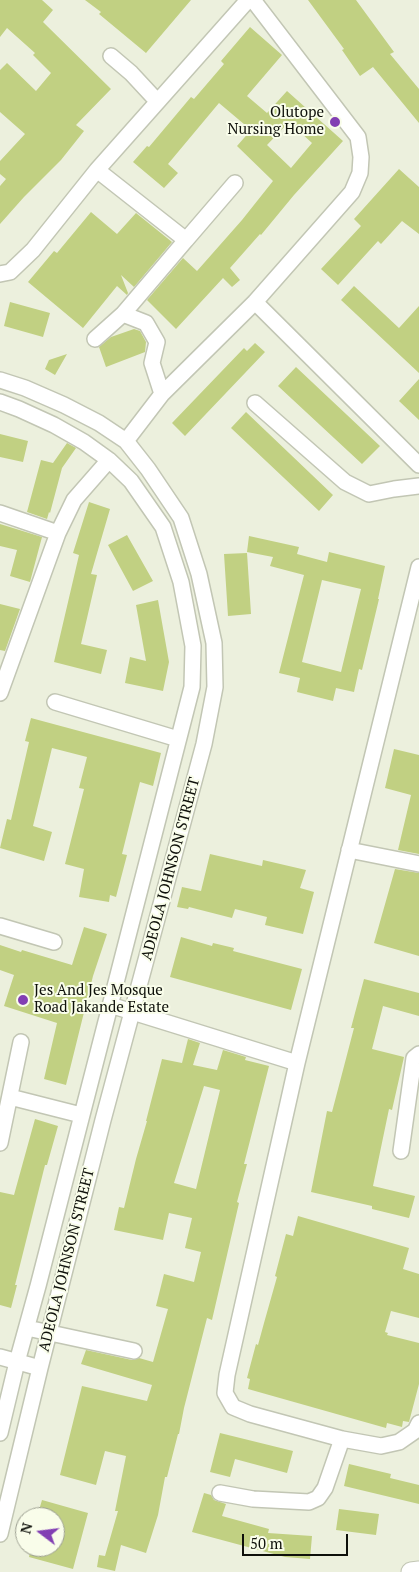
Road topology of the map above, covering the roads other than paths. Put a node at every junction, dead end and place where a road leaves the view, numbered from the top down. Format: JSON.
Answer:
{"nodes":[{"id":1,"x":248,"y":0,"type":"edge"},
{"id":2,"x":253,"y":0,"type":"edge"},
{"id":3,"x":111,"y":56,"type":"dead end"},
{"id":4,"x":157,"y":101,"type":"junction"},
{"id":5,"x":97,"y":170,"type":"junction"},
{"id":6,"x":235,"y":183,"type":"dead end"},
{"id":7,"x":186,"y":240,"type":"junction"},
{"id":8,"x":0,"y":274,"type":"edge"},
{"id":9,"x":255,"y":302,"type":"junction"},
{"id":10,"x":122,"y":314,"type":"junction"},
{"id":11,"x":95,"y":339,"type":"dead end"},
{"id":12,"x":0,"y":380,"type":"edge"},
{"id":13,"x":162,"y":394,"type":"junction"},
{"id":14,"x":0,"y":402,"type":"edge"},
{"id":15,"x":255,"y":403,"type":"dead end"},
{"id":16,"x":126,"y":441,"type":"junction"},
{"id":17,"x":109,"y":460,"type":"junction"},
{"id":18,"x":419,"y":465,"type":"edge"},
{"id":19,"x":419,"y":486,"type":"edge"},
{"id":20,"x":0,"y":513,"type":"edge"},
{"id":21,"x":58,"y":533,"type":"junction"},
{"id":22,"x":419,"y":567,"type":"edge"},
{"id":23,"x":6,"y":659,"type":"edge"},
{"id":24,"x":0,"y":693,"type":"edge"},
{"id":25,"x":55,"y":702,"type":"dead end"},
{"id":26,"x":178,"y":739,"type":"junction"},
{"id":27,"x":348,"y":850,"type":"junction"},
{"id":28,"x":419,"y":864,"type":"edge"},
{"id":29,"x":0,"y":926,"type":"edge"},
{"id":30,"x":54,"y":942,"type":"dead end"},
{"id":31,"x":110,"y":1005,"type":"junction"},
{"id":32,"x":132,"y":1011,"type":"junction"},
{"id":33,"x":21,"y":1042,"type":"dead end"},
{"id":34,"x":419,"y":1054,"type":"edge"},
{"id":35,"x":297,"y":1063,"type":"junction"},
{"id":36,"x":10,"y":1097,"type":"junction"},
{"id":37,"x":81,"y":1115,"type":"junction"},
{"id":38,"x":0,"y":1143,"type":"edge"},
{"id":39,"x":401,"y":1151,"type":"dead end"},
{"id":40,"x":27,"y":1328,"type":"junction"},
{"id":41,"x":49,"y":1332,"type":"junction"},
{"id":42,"x":134,"y":1351,"type":"dead end"},
{"id":43,"x":0,"y":1357,"type":"edge"},
{"id":44,"x":17,"y":1362,"type":"junction"},
{"id":45,"x":40,"y":1368,"type":"junction"},
{"id":46,"x":419,"y":1423,"type":"edge"},
{"id":47,"x":0,"y":1433,"type":"edge"},
{"id":48,"x":342,"y":1440,"type":"junction"},
{"id":49,"x":220,"y":1493,"type":"dead end"},
{"id":50,"x":0,"y":1534,"type":"edge"},
{"id":51,"x":419,"y":1571,"type":"edge"},
{"id":52,"x":411,"y":1572,"type":"edge"}],
"edges":[{"from":1,"to":4,"type":"street"},
{"from":2,"to":9,"type":"street"},
{"from":3,"to":4,"type":"street"},
{"from":4,"to":5,"type":"street"},
{"from":5,"to":7,"type":"street"},
{"from":5,"to":8,"type":"street"},
{"from":6,"to":7,"type":"street"},
{"from":7,"to":10,"type":"street"},
{"from":9,"to":13,"type":"street"},
{"from":9,"to":18,"type":"street"},
{"from":10,"to":11,"type":"street"},
{"from":10,"to":13,"type":"street"},
{"from":12,"to":16,"type":"street","name":"ADEOLA JOHNSON STREET"},
{"from":13,"to":16,"type":"street"},
{"from":14,"to":17,"type":"street","name":"ADEOLA JOHNSON STREET"},
{"from":15,"to":19,"type":"street"},
{"from":16,"to":32,"type":"street","name":"ADEOLA JOHNSON STREET"},
{"from":17,"to":21,"type":"street"},
{"from":17,"to":26,"type":"street","name":"ADEOLA JOHNSON STREET"},
{"from":20,"to":21,"type":"street"},
{"from":21,"to":23,"type":"street"},
{"from":22,"to":27,"type":"street"},
{"from":23,"to":24,"type":"street"},
{"from":25,"to":26,"type":"street"},
{"from":26,"to":31,"type":"street","name":"ADEOLA JOHNSON STREET"},
{"from":27,"to":28,"type":"street"},
{"from":27,"to":35,"type":"street"},
{"from":29,"to":30,"type":"street"},
{"from":31,"to":32,"type":"street"},
{"from":31,"to":37,"type":"street","name":"ADEOLA JOHNSON STREET"},
{"from":32,"to":35,"type":"street"},
{"from":32,"to":41,"type":"street","name":"ADEOLA JOHNSON STREET"},
{"from":33,"to":36,"type":"street"},
{"from":34,"to":39,"type":"street"},
{"from":35,"to":48,"type":"street"},
{"from":36,"to":37,"type":"street"},
{"from":36,"to":38,"type":"street"},
{"from":37,"to":40,"type":"street","name":"ADEOLA JOHNSON STREET"},
{"from":40,"to":41,"type":"street"},
{"from":40,"to":44,"type":"street","name":"ADEOLA JOHNSON STREET"},
{"from":41,"to":42,"type":"street"},
{"from":41,"to":45,"type":"street","name":"ADEOLA JOHNSON STREET"},
{"from":43,"to":44,"type":"street"},
{"from":44,"to":45,"type":"street"},
{"from":44,"to":47,"type":"street","name":"ADEOLA JOHNSON STREET"},
{"from":45,"to":50,"type":"street","name":"ADEOLA JOHNSON STREET"},
{"from":46,"to":48,"type":"street"},
{"from":48,"to":49,"type":"street"},
{"from":51,"to":52,"type":"street"}]}
